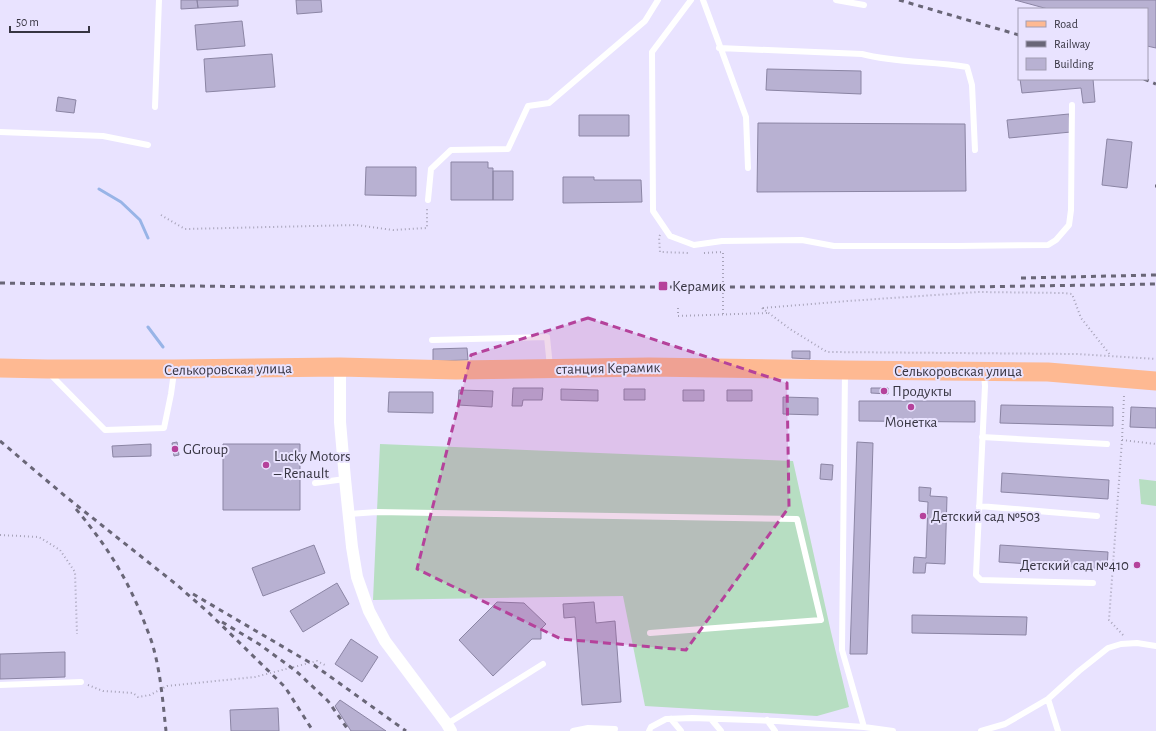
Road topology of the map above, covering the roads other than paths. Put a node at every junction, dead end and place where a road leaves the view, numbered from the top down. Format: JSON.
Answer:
{"nodes":[{"id":1,"x":159,"y":0,"type":"edge"},
{"id":2,"x":658,"y":0,"type":"edge"},
{"id":3,"x":691,"y":0,"type":"edge"},
{"id":4,"x":702,"y":0,"type":"edge"},
{"id":5,"x":836,"y":0,"type":"edge"},
{"id":6,"x":864,"y":5,"type":"dead end"},
{"id":7,"x":719,"y":48,"type":"junction"},
{"id":8,"x":1072,"y":105,"type":"dead end"},
{"id":9,"x":155,"y":107,"type":"dead end"},
{"id":10,"x":0,"y":132,"type":"edge"},
{"id":11,"x":148,"y":145,"type":"dead end"},
{"id":12,"x":975,"y":150,"type":"dead end"},
{"id":13,"x":748,"y":168,"type":"dead end"},
{"id":14,"x":428,"y":200,"type":"road end"},
{"id":15,"x":432,"y":340,"type":"dead end"},
{"id":16,"x":340,"y":367,"type":"junction"},
{"id":17,"x":0,"y":368,"type":"edge"},
{"id":18,"x":47,"y":369,"type":"junction"},
{"id":19,"x":550,"y":369,"type":"junction"},
{"id":20,"x":759,"y":369,"type":"joint"},
{"id":21,"x":174,"y":370,"type":"junction"},
{"id":22,"x":456,"y":370,"type":"joint"},
{"id":23,"x":845,"y":370,"type":"junction"},
{"id":24,"x":984,"y":371,"type":"junction"},
{"id":25,"x":1156,"y":381,"type":"edge"},
{"id":26,"x":982,"y":437,"type":"junction"},
{"id":27,"x":1106,"y":444,"type":"dead end"},
{"id":28,"x":345,"y":480,"type":"junction"},
{"id":29,"x":315,"y":482,"type":"dead end"},
{"id":30,"x":979,"y":506,"type":"junction"},
{"id":31,"x":348,"y":514,"type":"junction"},
{"id":32,"x":1097,"y":516,"type":"dead end"},
{"id":33,"x":1093,"y":583,"type":"dead end"},
{"id":34,"x":650,"y":633,"type":"dead end"},
{"id":35,"x":1156,"y":646,"type":"edge"},
{"id":36,"x":543,"y":664,"type":"dead end"},
{"id":37,"x":81,"y":682,"type":"road end"},
{"id":38,"x":0,"y":685,"type":"edge"},
{"id":39,"x":1048,"y":699,"type":"junction"},
{"id":40,"x":671,"y":719,"type":"junction"},
{"id":41,"x":711,"y":719,"type":"junction"},
{"id":42,"x":767,"y":720,"type":"junction"},
{"id":43,"x":449,"y":727,"type":"edge"},
{"id":44,"x":864,"y":727,"type":"junction"},
{"id":45,"x":615,"y":729,"type":"dead end"},
{"id":46,"x":573,"y":731,"type":"edge"},
{"id":47,"x":648,"y":731,"type":"edge"},
{"id":48,"x":681,"y":731,"type":"edge"},
{"id":49,"x":721,"y":731,"type":"edge"},
{"id":50,"x":775,"y":731,"type":"edge"},
{"id":51,"x":893,"y":731,"type":"edge"},
{"id":52,"x":981,"y":731,"type":"edge"},
{"id":53,"x":1058,"y":731,"type":"edge"}],
"edges":[{"from":1,"to":9,"type":"lane"},
{"from":2,"to":14,"type":"lane"},
{"from":3,"to":8,"type":"lane"},
{"from":4,"to":7,"type":"lane"},
{"from":5,"to":6,"type":"lane"},
{"from":7,"to":12,"type":"lane"},
{"from":7,"to":13,"type":"lane"},
{"from":10,"to":11,"type":"lane"},
{"from":15,"to":19,"type":"lane"},
{"from":16,"to":21,"type":"main road","name":"Селькоровская улица"},
{"from":16,"to":22,"type":"main road","name":"Селькоровская улица"},
{"from":16,"to":28,"type":"street"},
{"from":17,"to":18,"type":"main road","name":"Селькоровская улица"},
{"from":18,"to":21,"type":"main road","name":"Селькоровская улица"},
{"from":18,"to":21,"type":"lane"},
{"from":19,"to":20,"type":"main road","name":"станция Керамик"},
{"from":19,"to":22,"type":"main road","name":"станция Керамик"},
{"from":20,"to":23,"type":"main road","name":"Селькоровская улица"},
{"from":23,"to":24,"type":"main road","name":"Селькоровская улица"},
{"from":23,"to":44,"type":"lane"},
{"from":24,"to":25,"type":"main road","name":"Селькоровская улица"},
{"from":24,"to":26,"type":"lane"},
{"from":26,"to":27,"type":"lane"},
{"from":26,"to":30,"type":"lane"},
{"from":28,"to":29,"type":"lane"},
{"from":28,"to":31,"type":"street"},
{"from":30,"to":32,"type":"lane"},
{"from":30,"to":33,"type":"lane"},
{"from":31,"to":34,"type":"lane"},
{"from":31,"to":43,"type":"street"},
{"from":35,"to":39,"type":"lane"},
{"from":36,"to":43,"type":"lane"},
{"from":37,"to":38,"type":"lane"},
{"from":39,"to":52,"type":"lane"},
{"from":39,"to":53,"type":"lane"},
{"from":40,"to":41,"type":"lane"},
{"from":40,"to":47,"type":"lane"},
{"from":40,"to":48,"type":"lane"},
{"from":41,"to":42,"type":"lane"},
{"from":41,"to":49,"type":"lane"},
{"from":42,"to":44,"type":"lane"},
{"from":42,"to":50,"type":"lane"},
{"from":44,"to":51,"type":"lane"},
{"from":45,"to":46,"type":"lane"}]}
